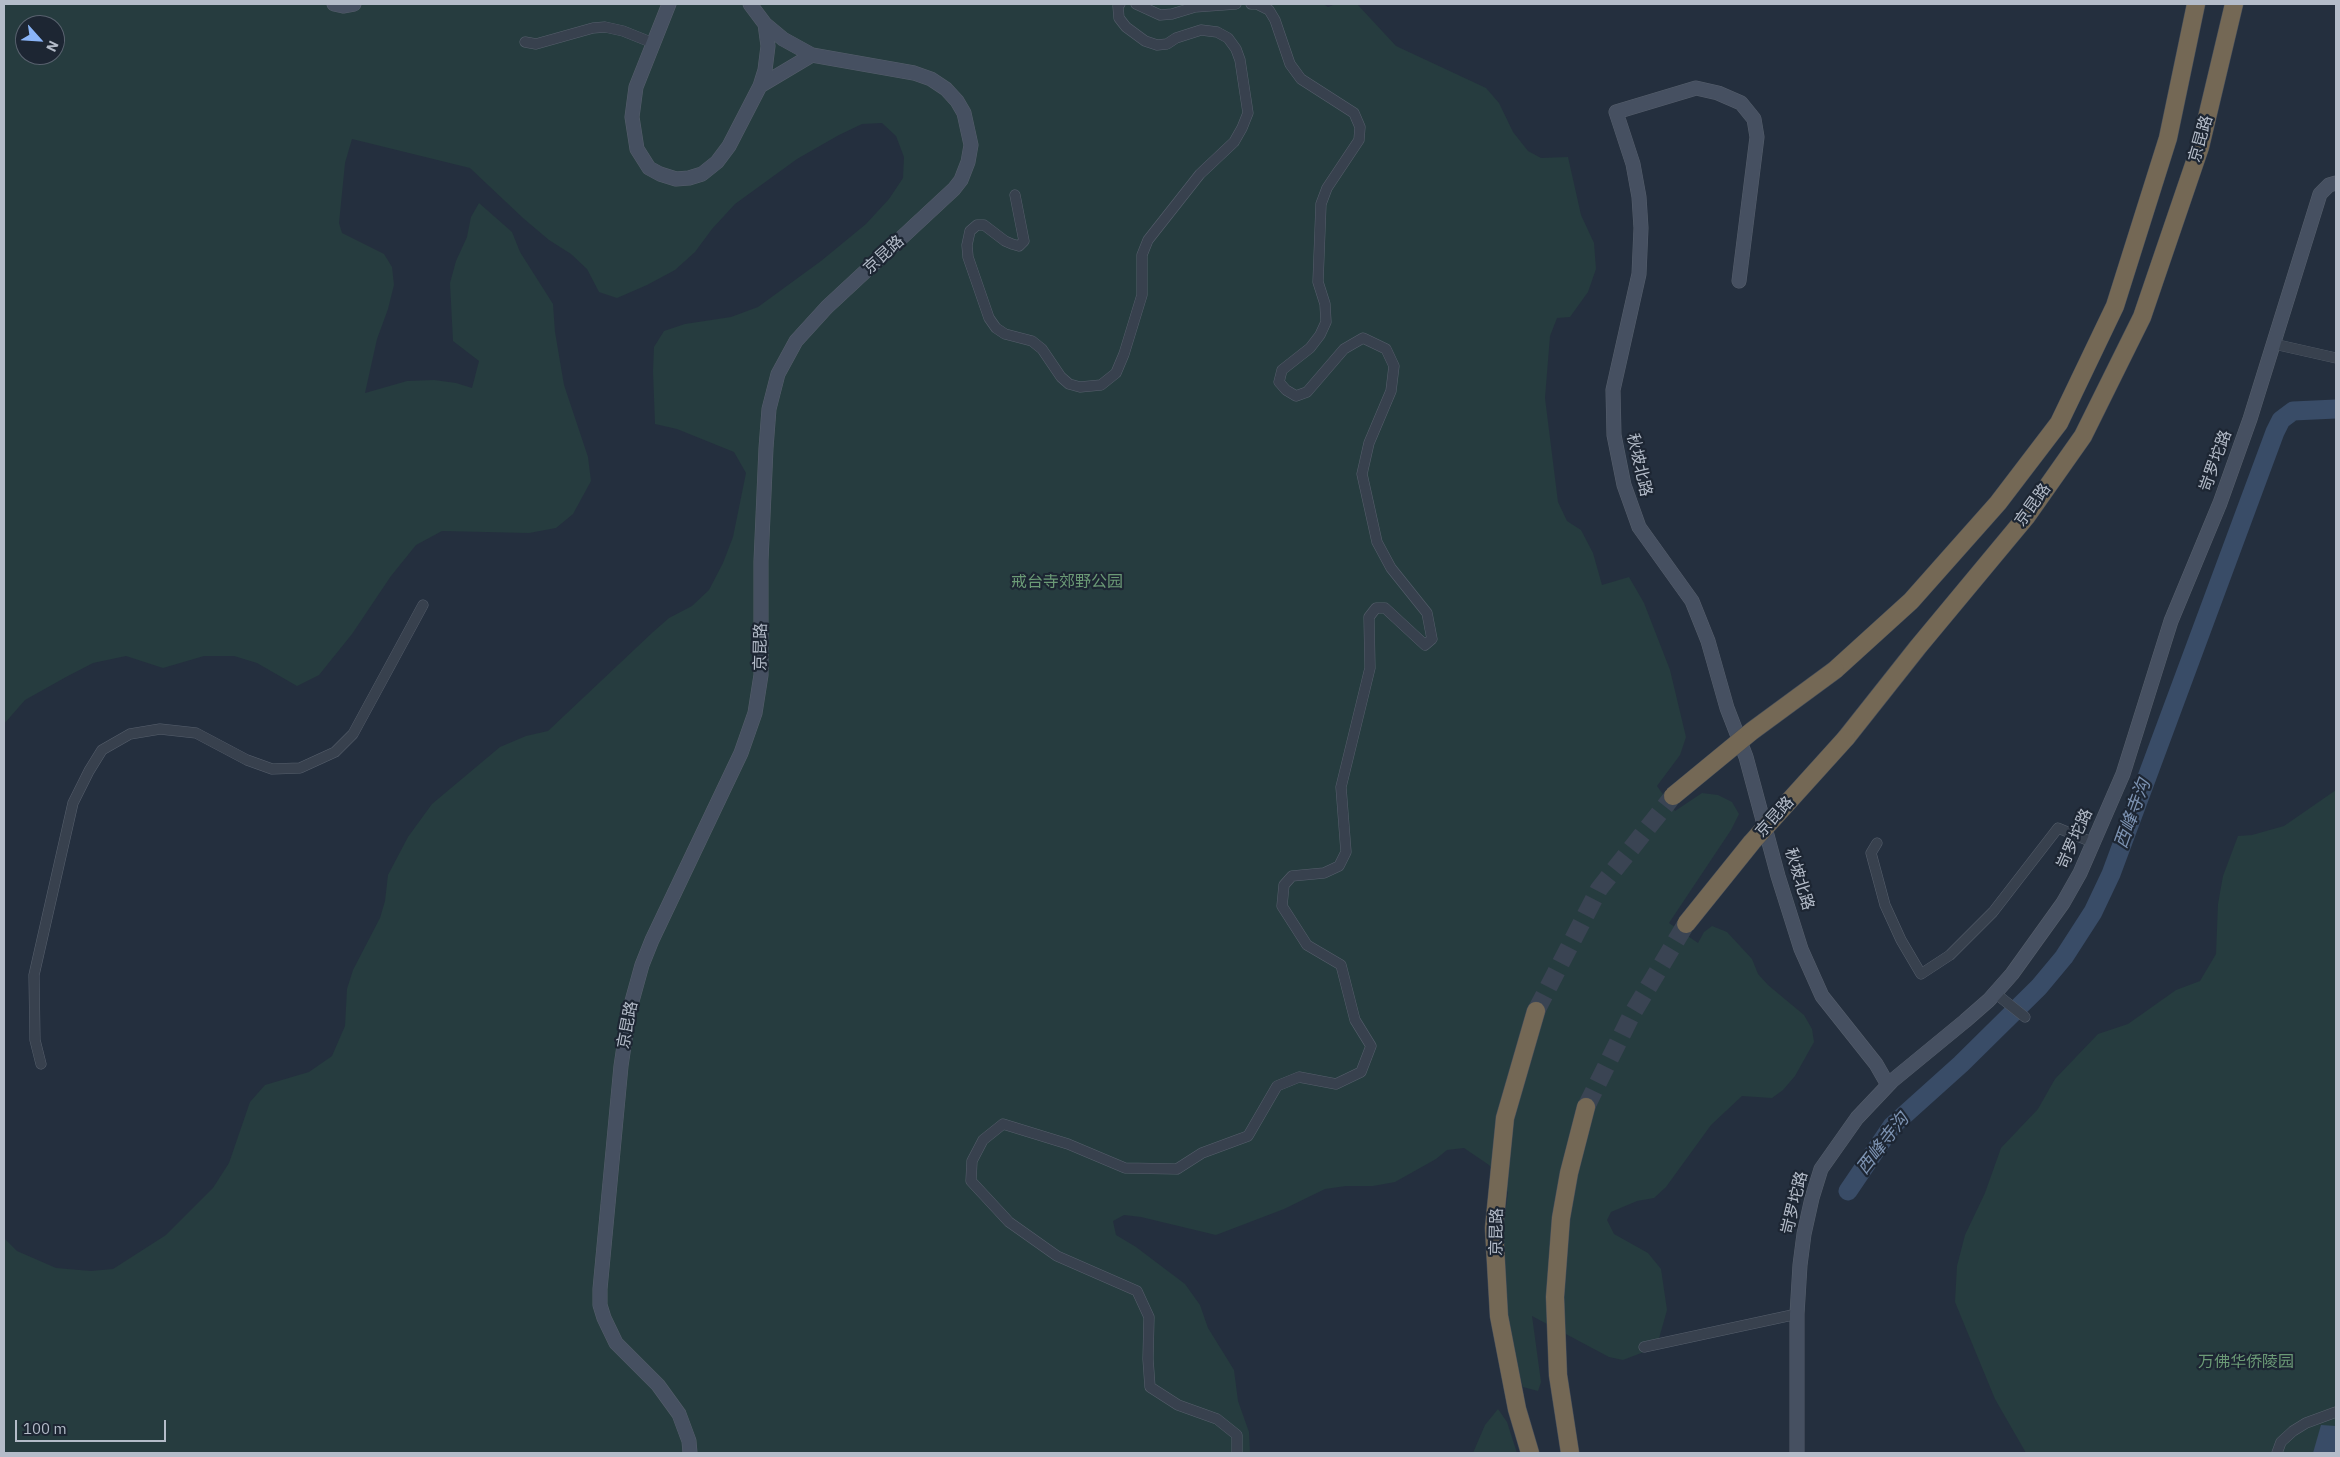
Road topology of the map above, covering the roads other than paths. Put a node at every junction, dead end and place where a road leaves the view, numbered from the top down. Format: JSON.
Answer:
{"nodes":[{"id":1,"x":334,"y":4,"type":"edge"},
{"id":2,"x":354,"y":4,"type":"edge"},
{"id":3,"x":669,"y":4,"type":"edge"},
{"id":4,"x":750,"y":4,"type":"edge"},
{"id":5,"x":1120,"y":4,"type":"edge"},
{"id":6,"x":1136,"y":4,"type":"edge"},
{"id":7,"x":1236,"y":4,"type":"edge"},
{"id":8,"x":1251,"y":4,"type":"edge"},
{"id":9,"x":2196,"y":4,"type":"edge"},
{"id":10,"x":2234,"y":4,"type":"edge"},
{"id":11,"x":765,"y":24,"type":"junction"},
{"id":12,"x":525,"y":42,"type":"dead end"},
{"id":13,"x":653,"y":43,"type":"junction"},
{"id":14,"x":812,"y":55,"type":"junction"},
{"id":15,"x":760,"y":86,"type":"junction"},
{"id":16,"x":2336,"y":183,"type":"edge"},
{"id":17,"x":1014,"y":195,"type":"dead end"},
{"id":18,"x":1739,"y":281,"type":"dead end"},
{"id":19,"x":2274,"y":344,"type":"junction"},
{"id":20,"x":2336,"y":358,"type":"edge"},
{"id":21,"x":423,"y":605,"type":"dead end"},
{"id":22,"x":1673,"y":796,"type":"tunnel mouth"},
{"id":23,"x":1877,"y":843,"type":"dead end"},
{"id":24,"x":2094,"y":843,"type":"junction"},
{"id":25,"x":1686,"y":924,"type":"tunnel mouth"},
{"id":26,"x":1995,"y":993,"type":"junction"},
{"id":27,"x":1536,"y":1011,"type":"tunnel mouth"},
{"id":28,"x":2024,"y":1016,"type":"dead end"},
{"id":29,"x":41,"y":1064,"type":"dead end"},
{"id":30,"x":1888,"y":1085,"type":"junction"},
{"id":31,"x":1586,"y":1107,"type":"tunnel mouth"},
{"id":32,"x":1797,"y":1314,"type":"junction"},
{"id":33,"x":1644,"y":1347,"type":"dead end"},
{"id":34,"x":2336,"y":1412,"type":"edge"},
{"id":35,"x":690,"y":1453,"type":"edge"},
{"id":36,"x":1237,"y":1453,"type":"edge"},
{"id":37,"x":1530,"y":1453,"type":"edge"},
{"id":38,"x":1570,"y":1453,"type":"edge"},
{"id":39,"x":1797,"y":1453,"type":"edge"},
{"id":40,"x":2277,"y":1453,"type":"edge"}],
"edges":[{"from":1,"to":2,"type":"street"},
{"from":3,"to":13,"type":"street"},
{"from":4,"to":11,"type":"street","name":"京昆路"},
{"from":5,"to":17,"type":"street"},
{"from":6,"to":7,"type":"street"},
{"from":8,"to":36,"type":"street"},
{"from":9,"to":22,"type":"highway","name":"京昆路","bridge":true},
{"from":10,"to":25,"type":"highway","name":"京昆路","bridge":true},
{"from":11,"to":14,"type":"street","name":"京昆路"},
{"from":11,"to":15,"type":"street"},
{"from":12,"to":13,"type":"street"},
{"from":13,"to":15,"type":"street"},
{"from":14,"to":15,"type":"street"},
{"from":14,"to":35,"type":"street","name":"京昆路"},
{"from":16,"to":19,"type":"street","name":"岢罗坨路"},
{"from":18,"to":30,"type":"street","name":"秋坡北路"},
{"from":19,"to":20,"type":"street"},
{"from":19,"to":24,"type":"street","name":"岢罗坨路"},
{"from":21,"to":29,"type":"street"},
{"from":23,"to":24,"type":"street"},
{"from":24,"to":26,"type":"street","name":"岢罗坨路"},
{"from":26,"to":28,"type":"street"},
{"from":26,"to":30,"type":"street","name":"岢罗坨路"},
{"from":27,"to":37,"type":"highway","name":"京昆路"},
{"from":30,"to":32,"type":"street","name":"岢罗坨路"},
{"from":31,"to":38,"type":"highway"},
{"from":32,"to":33,"type":"street"},
{"from":32,"to":39,"type":"street","name":"岢罗坨路"},
{"from":34,"to":40,"type":"street"}]}
